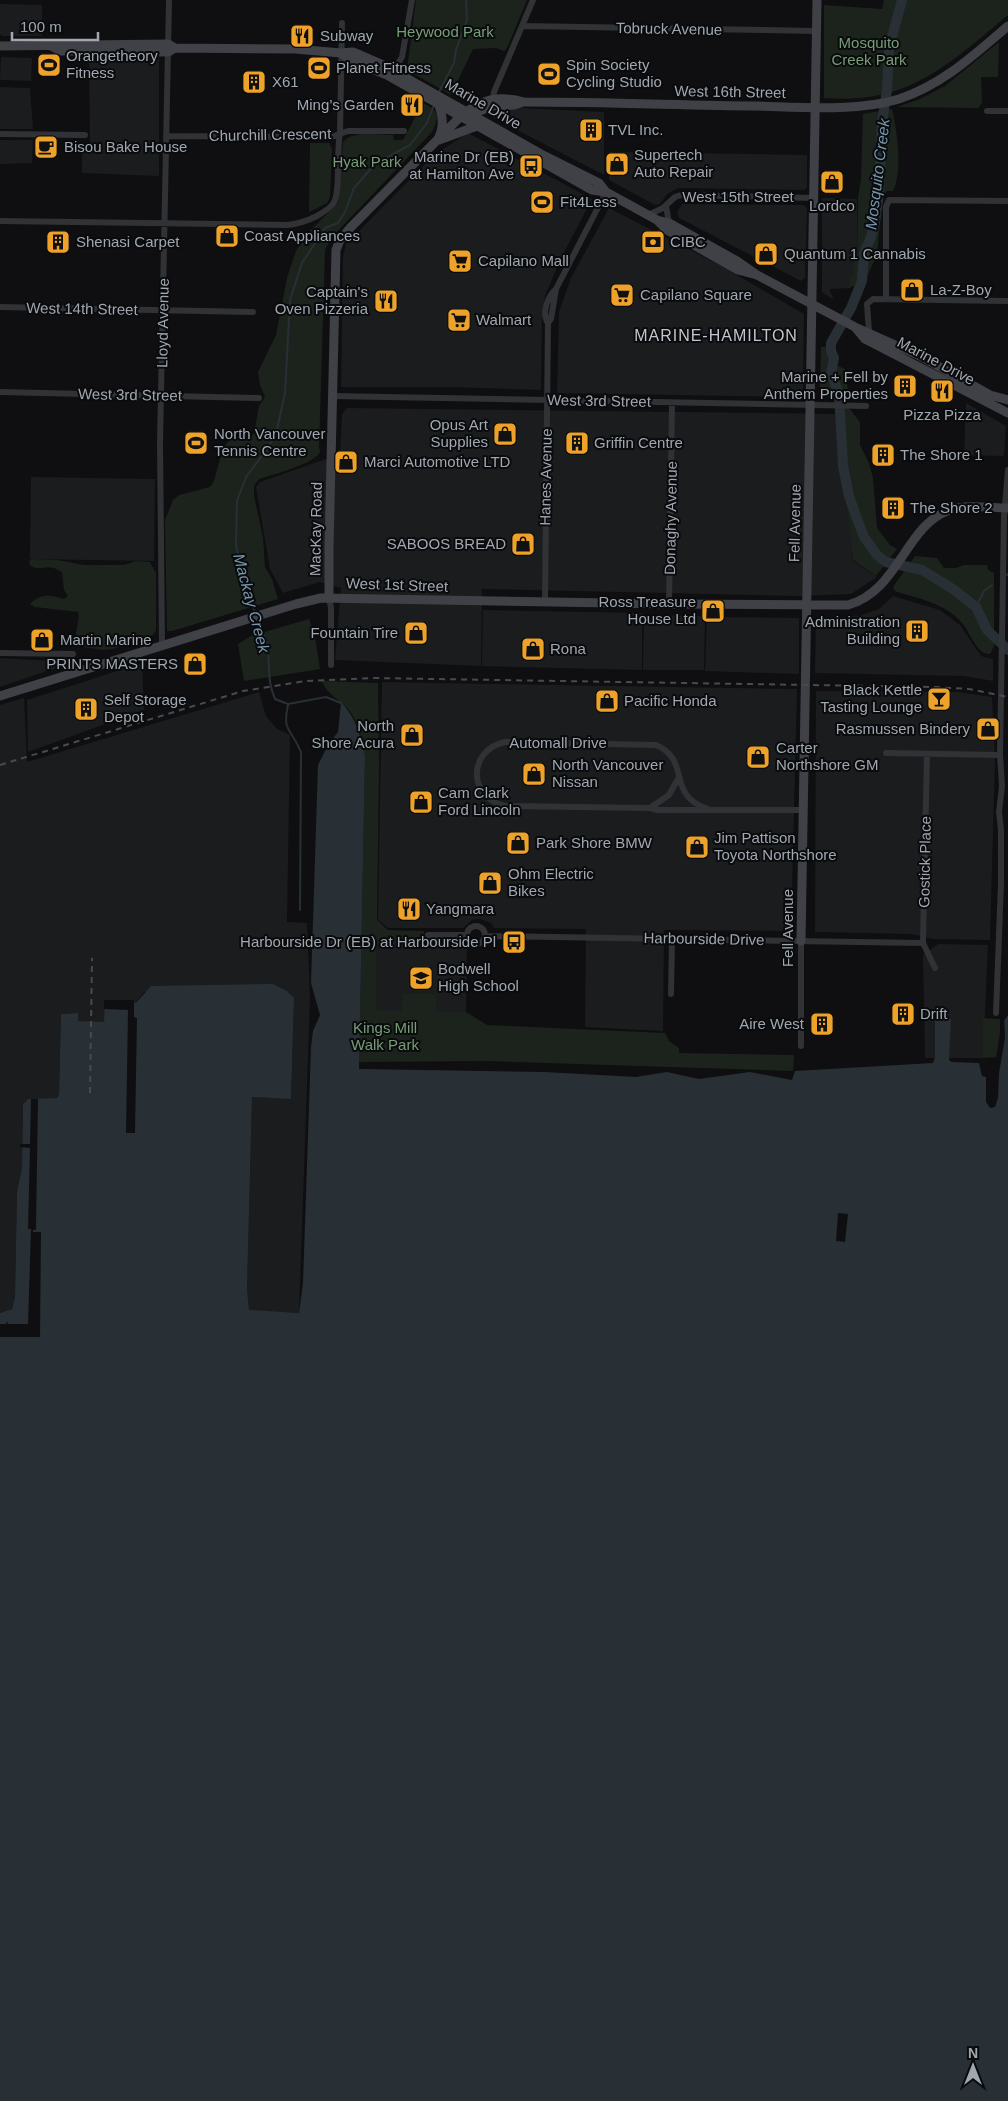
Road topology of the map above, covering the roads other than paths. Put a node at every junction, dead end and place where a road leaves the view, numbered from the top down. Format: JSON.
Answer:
{"nodes":[{"id":1,"x":169,"y":0,"type":"edge"},
{"id":2,"x":412,"y":0,"type":"edge"},
{"id":3,"x":533,"y":0,"type":"edge"},
{"id":4,"x":817,"y":0,"type":"edge"},
{"id":5,"x":342,"y":23,"type":"dead end"},
{"id":6,"x":522,"y":26,"type":"junction"},
{"id":7,"x":1008,"y":26,"type":"edge"},
{"id":8,"x":816,"y":31,"type":"junction"},
{"id":9,"x":0,"y":46,"type":"edge"},
{"id":10,"x":170,"y":48,"type":"junction"},
{"id":11,"x":341,"y":53,"type":"junction"},
{"id":12,"x":394,"y":70,"type":"junction"},
{"id":13,"x":430,"y":94,"type":"junction"},
{"id":14,"x":440,"y":100,"type":"junction"},
{"id":15,"x":493,"y":102,"type":"junction"},
{"id":16,"x":815,"y":107,"type":"junction"},
{"id":17,"x":987,"y":111,"type":"dead end"},
{"id":18,"x":1008,"y":111,"type":"edge"},
{"id":19,"x":467,"y":114,"type":"junction"},
{"id":20,"x":476,"y":126,"type":"junction"},
{"id":21,"x":404,"y":131,"type":"dead end"},
{"id":22,"x":0,"y":134,"type":"edge"},
{"id":23,"x":340,"y":134,"type":"junction"},
{"id":24,"x":85,"y":135,"type":"dead end"},
{"id":25,"x":166,"y":136,"type":"junction"},
{"id":26,"x":437,"y":141,"type":"junction"},
{"id":27,"x":606,"y":192,"type":"junction"},
{"id":28,"x":814,"y":198,"type":"junction"},
{"id":29,"x":1008,"y":201,"type":"edge"},
{"id":30,"x":666,"y":206,"type":"junction"},
{"id":31,"x":648,"y":215,"type":"junction"},
{"id":32,"x":657,"y":220,"type":"junction"},
{"id":33,"x":0,"y":221,"type":"edge"},
{"id":34,"x":670,"y":223,"type":"junction"},
{"id":35,"x":164,"y":224,"type":"junction"},
{"id":36,"x":757,"y":275,"type":"junction"},
{"id":37,"x":886,"y":298,"type":"junction"},
{"id":38,"x":1008,"y":301,"type":"edge"},
{"id":39,"x":812,"y":304,"type":"junction"},
{"id":40,"x":0,"y":307,"type":"edge"},
{"id":41,"x":163,"y":311,"type":"junction"},
{"id":42,"x":253,"y":312,"type":"dead end"},
{"id":43,"x":855,"y":327,"type":"junction"},
{"id":44,"x":869,"y":332,"type":"junction"},
{"id":45,"x":0,"y":392,"type":"edge"},
{"id":46,"x":162,"y":396,"type":"junction"},
{"id":47,"x":332,"y":396,"type":"junction"},
{"id":48,"x":259,"y":398,"type":"dead end"},
{"id":49,"x":1004,"y":399,"type":"edge"},
{"id":50,"x":547,"y":400,"type":"junction"},
{"id":51,"x":672,"y":402,"type":"junction"},
{"id":52,"x":811,"y":404,"type":"junction"},
{"id":53,"x":866,"y":406,"type":"dead end"},
{"id":54,"x":1008,"y":407,"type":"edge"},
{"id":55,"x":1008,"y":413,"type":"edge"},
{"id":56,"x":1008,"y":470,"type":"edge"},
{"id":57,"x":1006,"y":508,"type":"edge"},
{"id":58,"x":329,"y":597,"type":"junction"},
{"id":59,"x":545,"y":602,"type":"junction"},
{"id":60,"x":669,"y":604,"type":"junction"},
{"id":61,"x":807,"y":605,"type":"junction"},
{"id":62,"x":162,"y":645,"type":"junction"},
{"id":63,"x":0,"y":653,"type":"edge"},
{"id":64,"x":73,"y":654,"type":"dead end"},
{"id":65,"x":330,"y":665,"type":"dead end"},
{"id":66,"x":0,"y":696,"type":"edge"},
{"id":67,"x":886,"y":753,"type":"dead end"},
{"id":68,"x":927,"y":754,"type":"junction"},
{"id":69,"x":1000,"y":755,"type":"junction"},
{"id":70,"x":679,"y":778,"type":"junction"},
{"id":71,"x":650,"y":808,"type":"junction"},
{"id":72,"x":708,"y":809,"type":"junction"},
{"id":73,"x":803,"y":810,"type":"junction"},
{"id":74,"x":428,"y":935,"type":"dead end"},
{"id":75,"x":467,"y":936,"type":"junction"},
{"id":76,"x":486,"y":936,"type":"junction"},
{"id":77,"x":672,"y":939,"type":"junction"},
{"id":78,"x":801,"y":941,"type":"junction"},
{"id":79,"x":923,"y":943,"type":"junction"},
{"id":80,"x":935,"y":968,"type":"dead end"},
{"id":81,"x":671,"y":994,"type":"dead end"},
{"id":82,"x":996,"y":1013,"type":"dead end"},
{"id":83,"x":801,"y":1046,"type":"dead end"}],
"edges":[{"from":1,"to":10,"type":"street","name":"Lloyd Avenue"},
{"from":2,"to":12,"type":"street"},
{"from":3,"to":6,"type":"street"},
{"from":4,"to":8,"type":"main road","name":"Fell Avenue"},
{"from":5,"to":11,"type":"street"},
{"from":6,"to":8,"type":"street","name":"Tobruck Avenue"},
{"from":6,"to":15,"type":"street"},
{"from":7,"to":16,"type":"main road","name":"West 16th Street"},
{"from":8,"to":16,"type":"main road","name":"Fell Avenue"},
{"from":9,"to":10,"type":"main road","name":"Marine Drive"},
{"from":10,"to":11,"type":"main road","name":"Marine Drive"},
{"from":10,"to":25,"type":"street","name":"Lloyd Avenue"},
{"from":11,"to":12,"type":"main road","name":"Marine Drive"},
{"from":11,"to":13,"type":"main road","name":"Marine Drive"},
{"from":11,"to":23,"type":"street"},
{"from":12,"to":13,"type":"main road","name":"Marine Drive"},
{"from":13,"to":14,"type":"main road","name":"Marine Drive"},
{"from":14,"to":19,"type":"main road","name":"Marine Drive"},
{"from":14,"to":26,"type":"main road"},
{"from":15,"to":16,"type":"main road","name":"West 16th Street"},
{"from":15,"to":19,"type":"main road","name":"West 16th Street"},
{"from":16,"to":28,"type":"main road","name":"Fell Avenue"},
{"from":17,"to":18,"type":"street"},
{"from":19,"to":20,"type":"main road","name":"Marine Drive"},
{"from":19,"to":26,"type":"main road"},
{"from":19,"to":27,"type":"main road","name":"Marine Drive"},
{"from":20,"to":26,"type":"main road"},
{"from":20,"to":27,"type":"main road","name":"Marine Drive"},
{"from":21,"to":23,"type":"street","name":"Churchill Crescent"},
{"from":22,"to":24,"type":"street"},
{"from":23,"to":25,"type":"street","name":"Churchill Crescent"},
{"from":23,"to":35,"type":"street"},
{"from":25,"to":35,"type":"street","name":"Lloyd Avenue"},
{"from":26,"to":47,"type":"main road","name":"MacKay Road"},
{"from":27,"to":31,"type":"main road","name":"Marine Drive"},
{"from":27,"to":50,"type":"street","name":"Hanes Avenue"},
{"from":28,"to":30,"type":"street","name":"West 15th Street"},
{"from":28,"to":39,"type":"main road","name":"Fell Avenue"},
{"from":29,"to":37,"type":"street"},
{"from":30,"to":31,"type":"street","name":"West 15th Street"},
{"from":30,"to":34,"type":"street","name":"West 15th Street"},
{"from":31,"to":32,"type":"main road","name":"Marine Drive"},
{"from":32,"to":34,"type":"main road","name":"Marine Drive"},
{"from":32,"to":36,"type":"main road","name":"Marine Drive"},
{"from":33,"to":35,"type":"street"},
{"from":34,"to":36,"type":"main road","name":"Marine Drive"},
{"from":35,"to":41,"type":"street","name":"Lloyd Avenue"},
{"from":36,"to":39,"type":"main road","name":"Marine Drive"},
{"from":37,"to":38,"type":"street"},
{"from":37,"to":44,"type":"street"},
{"from":39,"to":43,"type":"main road","name":"Marine Drive"},
{"from":39,"to":52,"type":"main road","name":"Fell Avenue"},
{"from":40,"to":41,"type":"street","name":"West 14th Street"},
{"from":41,"to":42,"type":"street","name":"West 14th Street"},
{"from":41,"to":46,"type":"street","name":"Lloyd Avenue"},
{"from":43,"to":44,"type":"main road","name":"Marine Drive"},
{"from":43,"to":55,"type":"main road","name":"Marine Drive"},
{"from":44,"to":49,"type":"main road","name":"Marine Drive"},
{"from":45,"to":46,"type":"street","name":"West 3rd Street"},
{"from":46,"to":48,"type":"street","name":"West 3rd Street"},
{"from":46,"to":62,"type":"street","name":"Lloyd Avenue"},
{"from":47,"to":50,"type":"street","name":"West 3rd Street"},
{"from":47,"to":58,"type":"main road","name":"MacKay Road"},
{"from":49,"to":54,"type":"main road","name":"Marine Drive"},
{"from":50,"to":51,"type":"street","name":"West 3rd Street"},
{"from":50,"to":59,"type":"street","name":"Hanes Avenue"},
{"from":51,"to":52,"type":"street","name":"West 3rd Street"},
{"from":51,"to":60,"type":"street","name":"Donaghy Avenue"},
{"from":52,"to":53,"type":"street","name":"West 3rd Street"},
{"from":52,"to":61,"type":"main road","name":"Fell Avenue"},
{"from":56,"to":57,"type":"street"},
{"from":57,"to":61,"type":"main road","name":"West 1st Street"},
{"from":57,"to":69,"type":"street"},
{"from":58,"to":59,"type":"main road","name":"West 1st Street"},
{"from":58,"to":62,"type":"main road","name":"West 1st Street"},
{"from":58,"to":65,"type":"street","name":"MacKay Road"},
{"from":59,"to":60,"type":"main road","name":"West 1st Street"},
{"from":60,"to":61,"type":"main road","name":"West 1st Street"},
{"from":61,"to":73,"type":"main road","name":"Fell Avenue"},
{"from":62,"to":66,"type":"main road","name":"West 1st Street"},
{"from":63,"to":64,"type":"street"},
{"from":67,"to":68,"type":"street"},
{"from":68,"to":69,"type":"street"},
{"from":68,"to":79,"type":"street","name":"Gostick Place"},
{"from":69,"to":82,"type":"street"},
{"from":70,"to":71,"type":"street"},
{"from":70,"to":71,"type":"street","name":"Automall Drive"},
{"from":70,"to":72,"type":"street","name":"Automall Drive"},
{"from":71,"to":72,"type":"street","name":"Automall Drive"},
{"from":72,"to":73,"type":"street","name":"Automall Drive"},
{"from":73,"to":78,"type":"main road","name":"Fell Avenue"},
{"from":74,"to":75,"type":"street"},
{"from":75,"to":76,"type":"street"},
{"from":75,"to":76,"type":"street"},
{"from":76,"to":77,"type":"street","name":"Harbourside Drive"},
{"from":77,"to":78,"type":"street","name":"Harbourside Drive"},
{"from":77,"to":81,"type":"street"},
{"from":78,"to":79,"type":"street","name":"Harbourside Drive"},
{"from":78,"to":83,"type":"street","name":"Fell Avenue"},
{"from":79,"to":80,"type":"street","name":"Gostick Place"}]}
